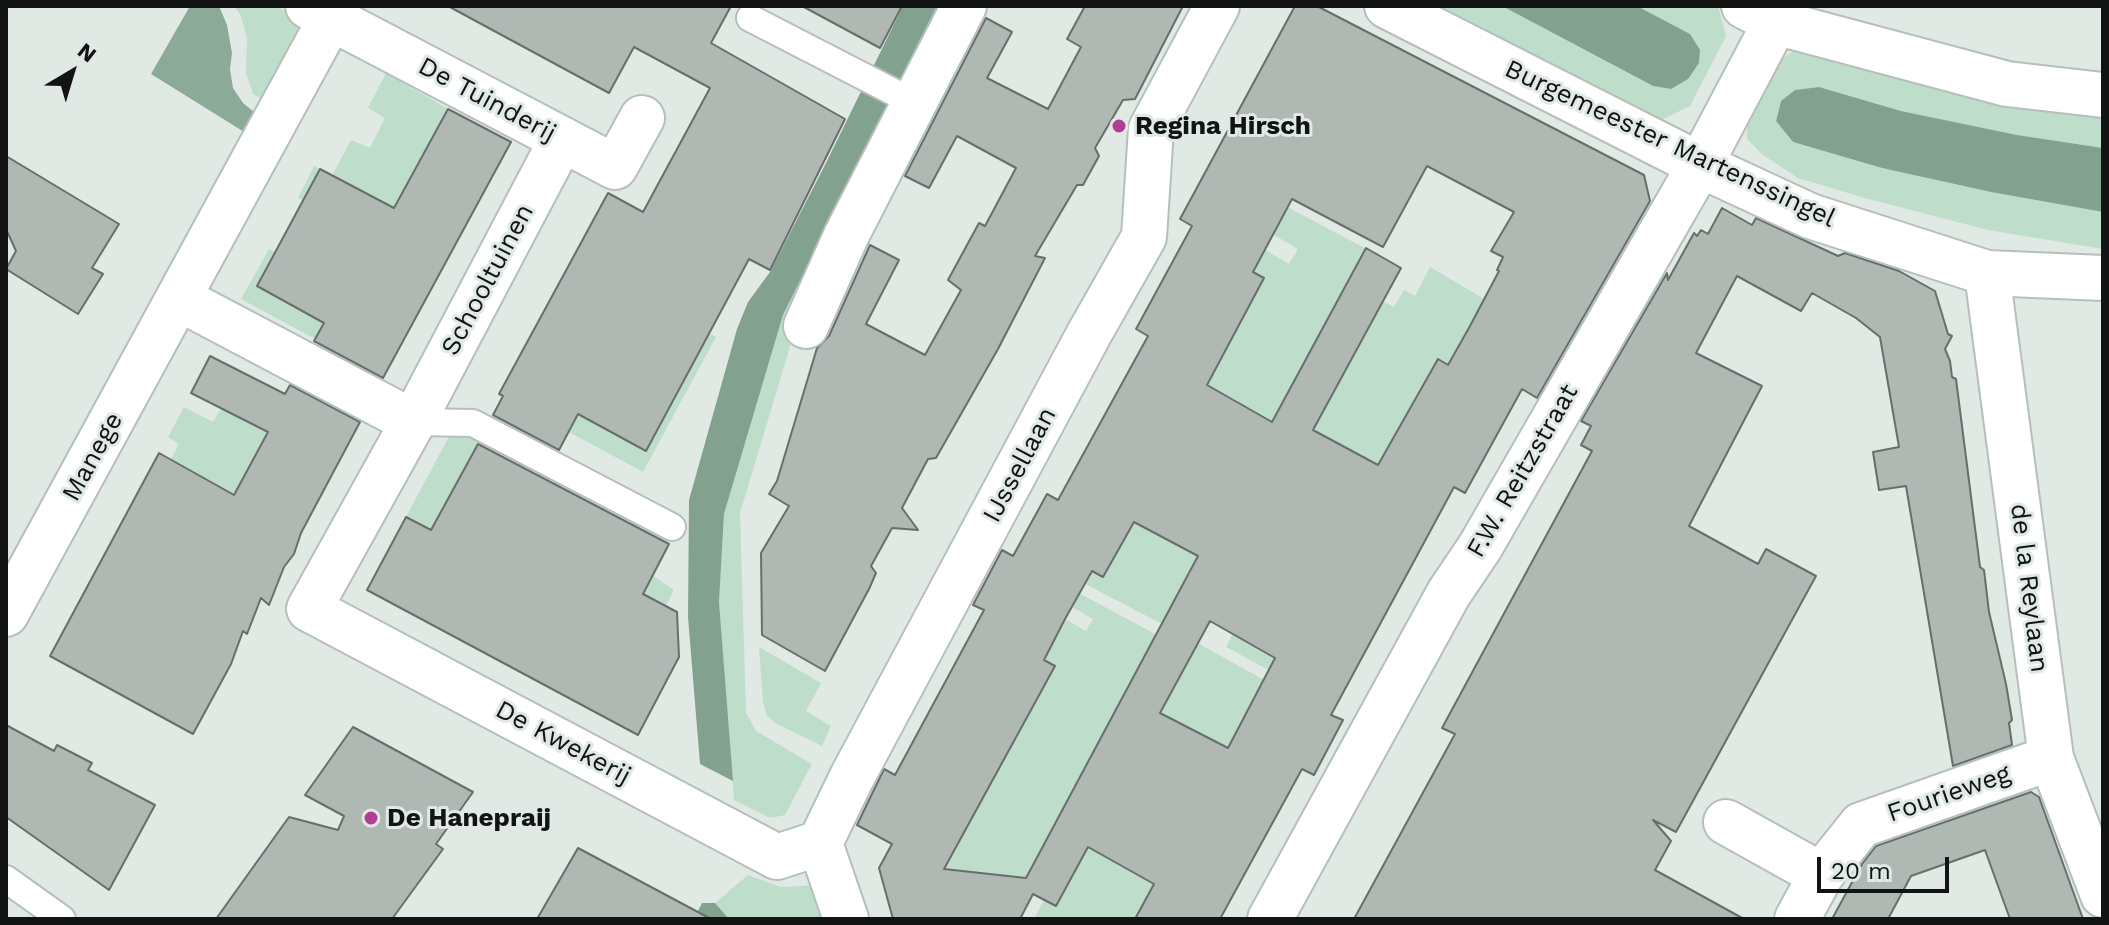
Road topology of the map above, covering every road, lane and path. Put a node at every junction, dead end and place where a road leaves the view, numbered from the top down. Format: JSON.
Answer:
{"nodes":[{"id":1,"x":964,"y":6,"type":"edge"},
{"id":2,"x":1217,"y":6,"type":"edge"},
{"id":3,"x":1387,"y":6,"type":"edge"},
{"id":4,"x":1768,"y":11,"type":"edge"},
{"id":5,"x":320,"y":12,"type":"edge"},
{"id":6,"x":750,"y":18,"type":"dead end"},
{"id":7,"x":2103,"y":95,"type":"edge"},
{"id":8,"x":906,"y":98,"type":"junction"},
{"id":9,"x":642,"y":118,"type":"dead end"},
{"id":10,"x":562,"y":139,"type":"junction"},
{"id":11,"x":1700,"y":165,"type":"junction"},
{"id":12,"x":1987,"y":273,"type":"junction"},
{"id":13,"x":2103,"y":278,"type":"edge"},
{"id":14,"x":180,"y":299,"type":"junction"},
{"id":15,"x":806,"y":326,"type":"dead end"},
{"id":16,"x":413,"y":422,"type":"junction"},
{"id":17,"x":672,"y":527,"type":"dead end"},
{"id":18,"x":309,"y":609,"type":"joint"},
{"id":19,"x":6,"y":614,"type":"edge"},
{"id":20,"x":2051,"y":758,"type":"junction"},
{"id":21,"x":1726,"y":822,"type":"dead end"},
{"id":22,"x":820,"y":843,"type":"junction"},
{"id":23,"x":1821,"y":875,"type":"junction"},
{"id":24,"x":6,"y":879,"type":"edge"},
{"id":25,"x":2103,"y":895,"type":"edge"},
{"id":26,"x":62,"y":919,"type":"edge"},
{"id":27,"x":846,"y":919,"type":"edge"},
{"id":28,"x":1270,"y":919,"type":"edge"},
{"id":29,"x":1797,"y":919,"type":"edge"}],
"edges":[{"from":1,"to":8,"type":"street"},
{"from":2,"to":22,"type":"street","name":"IJssellaan"},
{"from":3,"to":11,"type":"street","name":"Burgemeester Martenssingel"},
{"from":4,"to":7,"type":"street"},
{"from":4,"to":11,"type":"street","name":"F.W. Reitzstraat"},
{"from":5,"to":10,"type":"street","name":"De Tuinderij"},
{"from":5,"to":14,"type":"street","name":"Manege"},
{"from":6,"to":8,"type":"lane"},
{"from":8,"to":15,"type":"street"},
{"from":9,"to":10,"type":"street","name":"De Tuinderij"},
{"from":10,"to":16,"type":"street","name":"Schooltuinen"},
{"from":11,"to":12,"type":"street","name":"Burgemeester Martenssingel"},
{"from":11,"to":28,"type":"street","name":"F.W. Reitzstraat"},
{"from":12,"to":13,"type":"street","name":"Burgemeester Martenssingel"},
{"from":12,"to":20,"type":"street","name":"de la Reylaan"},
{"from":14,"to":16,"type":"street"},
{"from":14,"to":19,"type":"street","name":"Manege"},
{"from":16,"to":17,"type":"lane"},
{"from":16,"to":18,"type":"street","name":"Schooltuinen"},
{"from":18,"to":22,"type":"street","name":"De Kwekerij"},
{"from":20,"to":23,"type":"street","name":"Fourieweg"},
{"from":20,"to":25,"type":"street","name":"de la Reylaan"},
{"from":21,"to":23,"type":"street"},
{"from":22,"to":27,"type":"street"},
{"from":23,"to":29,"type":"street","name":"Fourieweg"},
{"from":24,"to":26,"type":"lane"}]}
